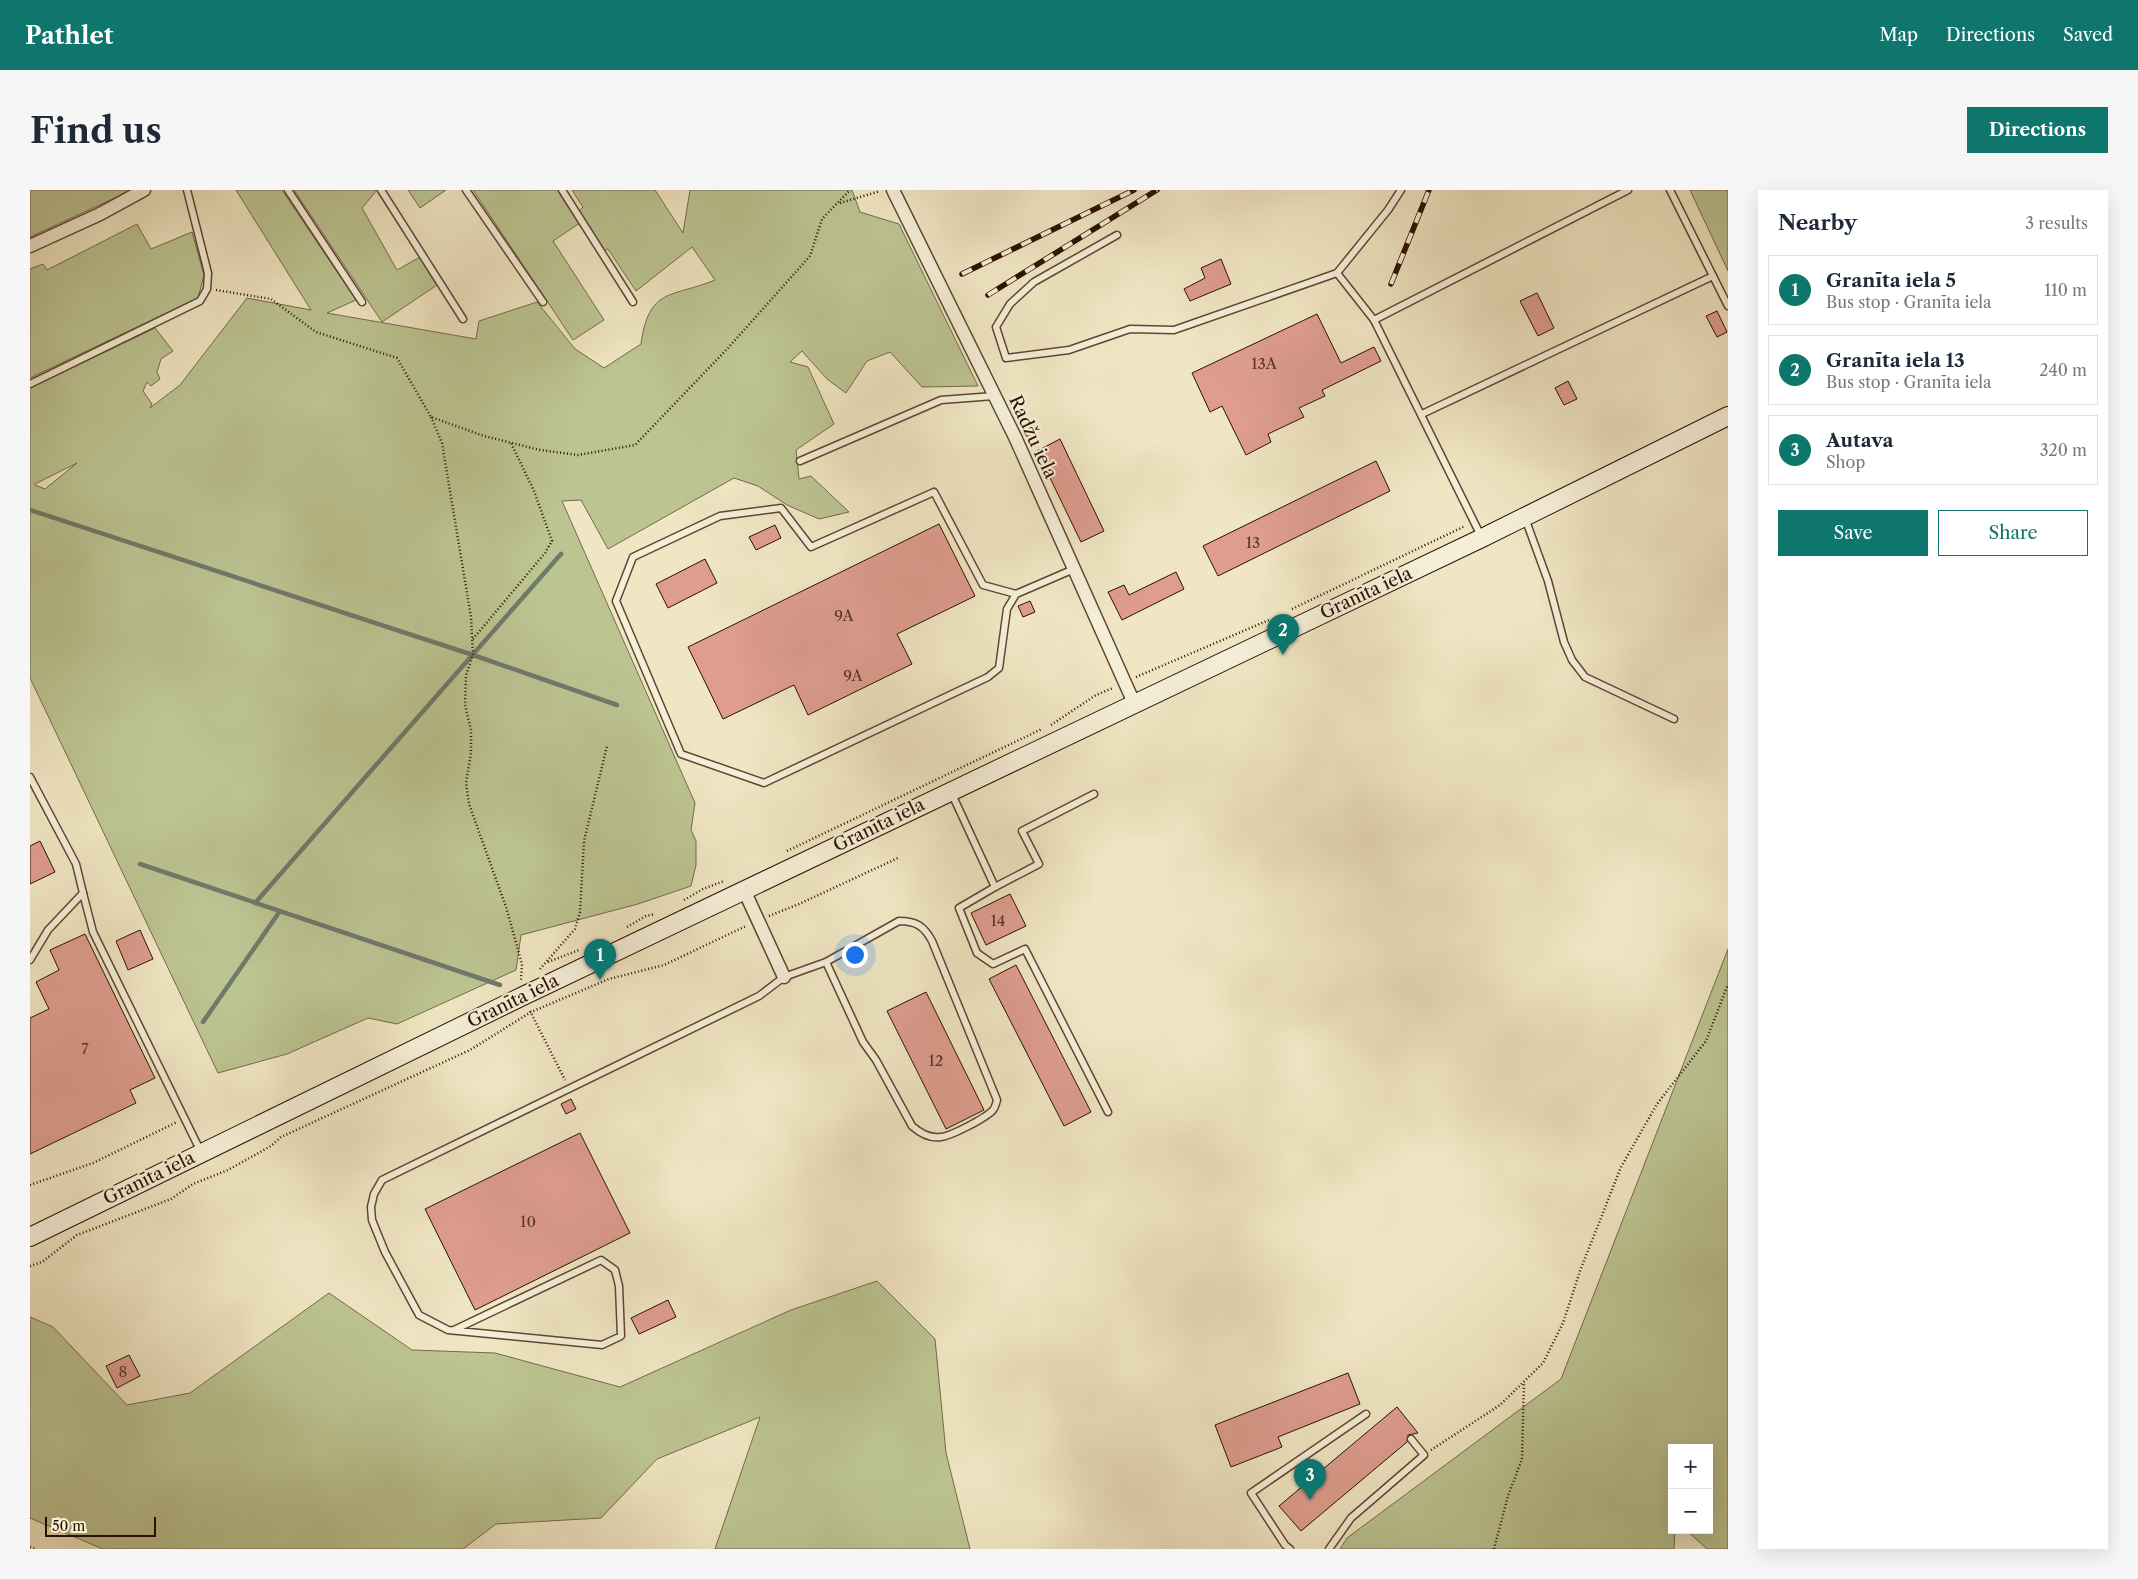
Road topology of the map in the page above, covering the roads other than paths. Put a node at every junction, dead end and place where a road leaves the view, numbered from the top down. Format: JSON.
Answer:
{"nodes":[{"id":1,"x":144,"y":190,"type":"edge"},
{"id":2,"x":187,"y":190,"type":"edge"},
{"id":3,"x":288,"y":190,"type":"edge"},
{"id":4,"x":380,"y":190,"type":"edge"},
{"id":5,"x":466,"y":190,"type":"edge"},
{"id":6,"x":562,"y":190,"type":"edge"},
{"id":7,"x":892,"y":190,"type":"edge"},
{"id":8,"x":1401,"y":190,"type":"edge"},
{"id":9,"x":1628,"y":190,"type":"edge"},
{"id":10,"x":1670,"y":190,"type":"edge"},
{"id":11,"x":1117,"y":235,"type":"dead end"},
{"id":12,"x":30,"y":246,"type":"edge"},
{"id":13,"x":1337,"y":273,"type":"junction"},
{"id":14,"x":1713,"y":276,"type":"junction"},
{"id":15,"x":362,"y":302,"type":"dead end"},
{"id":16,"x":543,"y":302,"type":"dead end"},
{"id":17,"x":633,"y":302,"type":"dead end"},
{"id":18,"x":1728,"y":306,"type":"edge"},
{"id":19,"x":463,"y":319,"type":"dead end"},
{"id":20,"x":1374,"y":320,"type":"junction"},
{"id":21,"x":30,"y":384,"type":"edge"},
{"id":22,"x":994,"y":396,"type":"junction"},
{"id":23,"x":1422,"y":414,"type":"junction"},
{"id":24,"x":1728,"y":416,"type":"edge"},
{"id":25,"x":800,"y":461,"type":"dead end"},
{"id":26,"x":1524,"y":517,"type":"junction"},
{"id":27,"x":1482,"y":538,"type":"junction"},
{"id":28,"x":1074,"y":569,"type":"junction"},
{"id":29,"x":1016,"y":594,"type":"junction"},
{"id":30,"x":1134,"y":703,"type":"junction"},
{"id":31,"x":1674,"y":719,"type":"dead end"},
{"id":32,"x":30,"y":777,"type":"edge"},
{"id":33,"x":951,"y":791,"type":"junction"},
{"id":34,"x":1094,"y":794,"type":"dead end"},
{"id":35,"x":996,"y":886,"type":"junction"},
{"id":36,"x":744,"y":890,"type":"junction"},
{"id":37,"x":83,"y":893,"type":"junction"},
{"id":38,"x":30,"y":960,"type":"edge"},
{"id":39,"x":826,"y":962,"type":"junction"},
{"id":40,"x":784,"y":977,"type":"junction"},
{"id":41,"x":1108,"y":1112,"type":"dead end"},
{"id":42,"x":202,"y":1153,"type":"junction"},
{"id":43,"x":30,"y":1237,"type":"edge"},
{"id":44,"x":454,"y":1330,"type":"junction"},
{"id":45,"x":1366,"y":1414,"type":"dead end"},
{"id":46,"x":1411,"y":1439,"type":"dead end"},
{"id":47,"x":1290,"y":1549,"type":"edge"},
{"id":48,"x":1329,"y":1549,"type":"edge"}],
"edges":[{"from":1,"to":12,"type":"street"},
{"from":2,"to":21,"type":"lane"},
{"from":3,"to":15,"type":"lane"},
{"from":4,"to":19,"type":"lane"},
{"from":5,"to":16,"type":"lane"},
{"from":6,"to":17,"type":"lane"},
{"from":7,"to":22,"type":"street","name":"Radžu iela"},
{"from":8,"to":13,"type":"lane"},
{"from":9,"to":20,"type":"lane"},
{"from":10,"to":14,"type":"lane"},
{"from":11,"to":13,"type":"lane"},
{"from":13,"to":20,"type":"lane"},
{"from":14,"to":18,"type":"lane"},
{"from":14,"to":23,"type":"lane"},
{"from":20,"to":23,"type":"lane"},
{"from":22,"to":25,"type":"lane"},
{"from":22,"to":28,"type":"street","name":"Radžu iela"},
{"from":23,"to":27,"type":"lane"},
{"from":24,"to":26,"type":"main road","name":"Granīta iela"},
{"from":26,"to":27,"type":"main road","name":"Granīta iela"},
{"from":26,"to":31,"type":"lane"},
{"from":27,"to":30,"type":"main road","name":"Granīta iela"},
{"from":28,"to":29,"type":"lane"},
{"from":28,"to":30,"type":"street","name":"Radžu iela"},
{"from":29,"to":29,"type":"lane"},
{"from":30,"to":33,"type":"main road","name":"Granīta iela"},
{"from":32,"to":37,"type":"lane"},
{"from":33,"to":35,"type":"lane"},
{"from":33,"to":36,"type":"main road","name":"Granīta iela"},
{"from":34,"to":35,"type":"lane"},
{"from":35,"to":41,"type":"lane"},
{"from":36,"to":40,"type":"street"},
{"from":36,"to":42,"type":"main road","name":"Granīta iela"},
{"from":37,"to":38,"type":"lane"},
{"from":37,"to":42,"type":"lane"},
{"from":39,"to":39,"type":"lane"},
{"from":39,"to":40,"type":"lane"},
{"from":40,"to":44,"type":"lane"},
{"from":42,"to":43,"type":"main road","name":"Granīta iela"},
{"from":44,"to":44,"type":"lane"},
{"from":45,"to":47,"type":"lane"},
{"from":46,"to":48,"type":"lane"}]}
